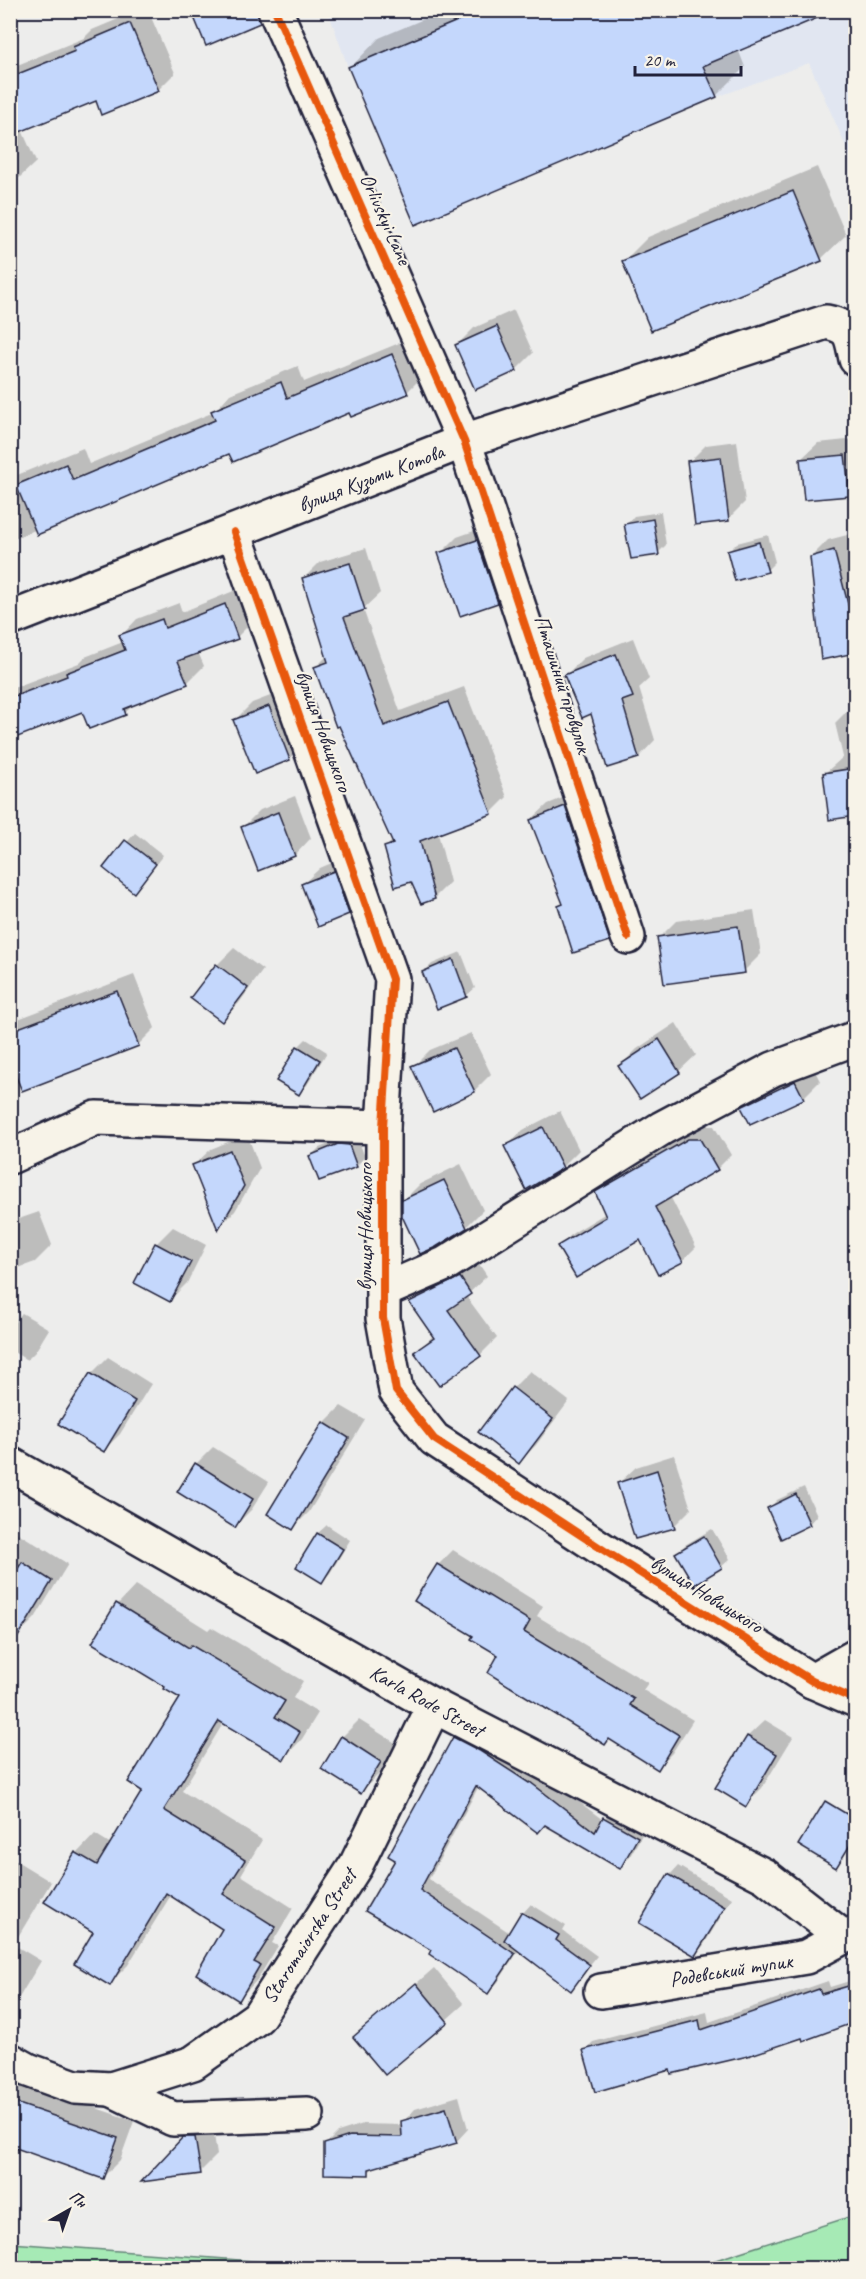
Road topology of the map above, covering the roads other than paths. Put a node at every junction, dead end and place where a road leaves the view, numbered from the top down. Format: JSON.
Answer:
{"nodes":[{"id":1,"x":275,"y":10,"type":"edge"},
{"id":2,"x":855,"y":359,"type":"edge"},
{"id":3,"x":464,"y":441,"type":"junction"},
{"id":4,"x":234,"y":532,"type":"junction"},
{"id":5,"x":10,"y":619,"type":"edge"},
{"id":6,"x":628,"y":937,"type":"dead end"},
{"id":7,"x":855,"y":1038,"type":"edge"},
{"id":8,"x":383,"y":1127,"type":"junction"},
{"id":9,"x":10,"y":1157,"type":"edge"},
{"id":10,"x":383,"y":1291,"type":"junction"},
{"id":11,"x":10,"y":1464,"type":"edge"},
{"id":12,"x":855,"y":1656,"type":"edge"},
{"id":13,"x":812,"y":1681,"type":"junction"},
{"id":14,"x":855,"y":1700,"type":"edge"},
{"id":15,"x":434,"y":1707,"type":"junction"},
{"id":16,"x":849,"y":1935,"type":"edge"},
{"id":17,"x":601,"y":1991,"type":"dead end"},
{"id":18,"x":10,"y":2060,"type":"edge"},
{"id":19,"x":111,"y":2090,"type":"junction"},
{"id":20,"x":307,"y":2114,"type":"dead end"}],
"edges":[{"from":1,"to":3,"type":"street","name":"Orlivskyi Lane"},
{"from":2,"to":3,"type":"street","name":"вулиця Кузьми Котова"},
{"from":3,"to":4,"type":"street","name":"вулиця Кузьми Котова"},
{"from":3,"to":6,"type":"street","name":"Пташиний провулок"},
{"from":4,"to":5,"type":"street","name":"вулиця Кузьми Котова"},
{"from":4,"to":8,"type":"street","name":"вулиця Новицького"},
{"from":7,"to":10,"type":"street","name":"вулиця Новицького"},
{"from":8,"to":9,"type":"street"},
{"from":8,"to":10,"type":"street","name":"вулиця Новицького"},
{"from":10,"to":13,"type":"street","name":"вулиця Новицького"},
{"from":11,"to":15,"type":"street","name":"Karla Rode Street"},
{"from":12,"to":13,"type":"street"},
{"from":13,"to":14,"type":"street","name":"вулиця Новицького"},
{"from":15,"to":16,"type":"street","name":"Karla Rode Street"},
{"from":15,"to":19,"type":"street","name":"Staromaiorska Street"},
{"from":16,"to":17,"type":"street","name":"Родевський тупик"},
{"from":18,"to":19,"type":"street","name":"Staromaiorska Street"},
{"from":19,"to":20,"type":"street","name":"Staromaiorska Street"}]}
